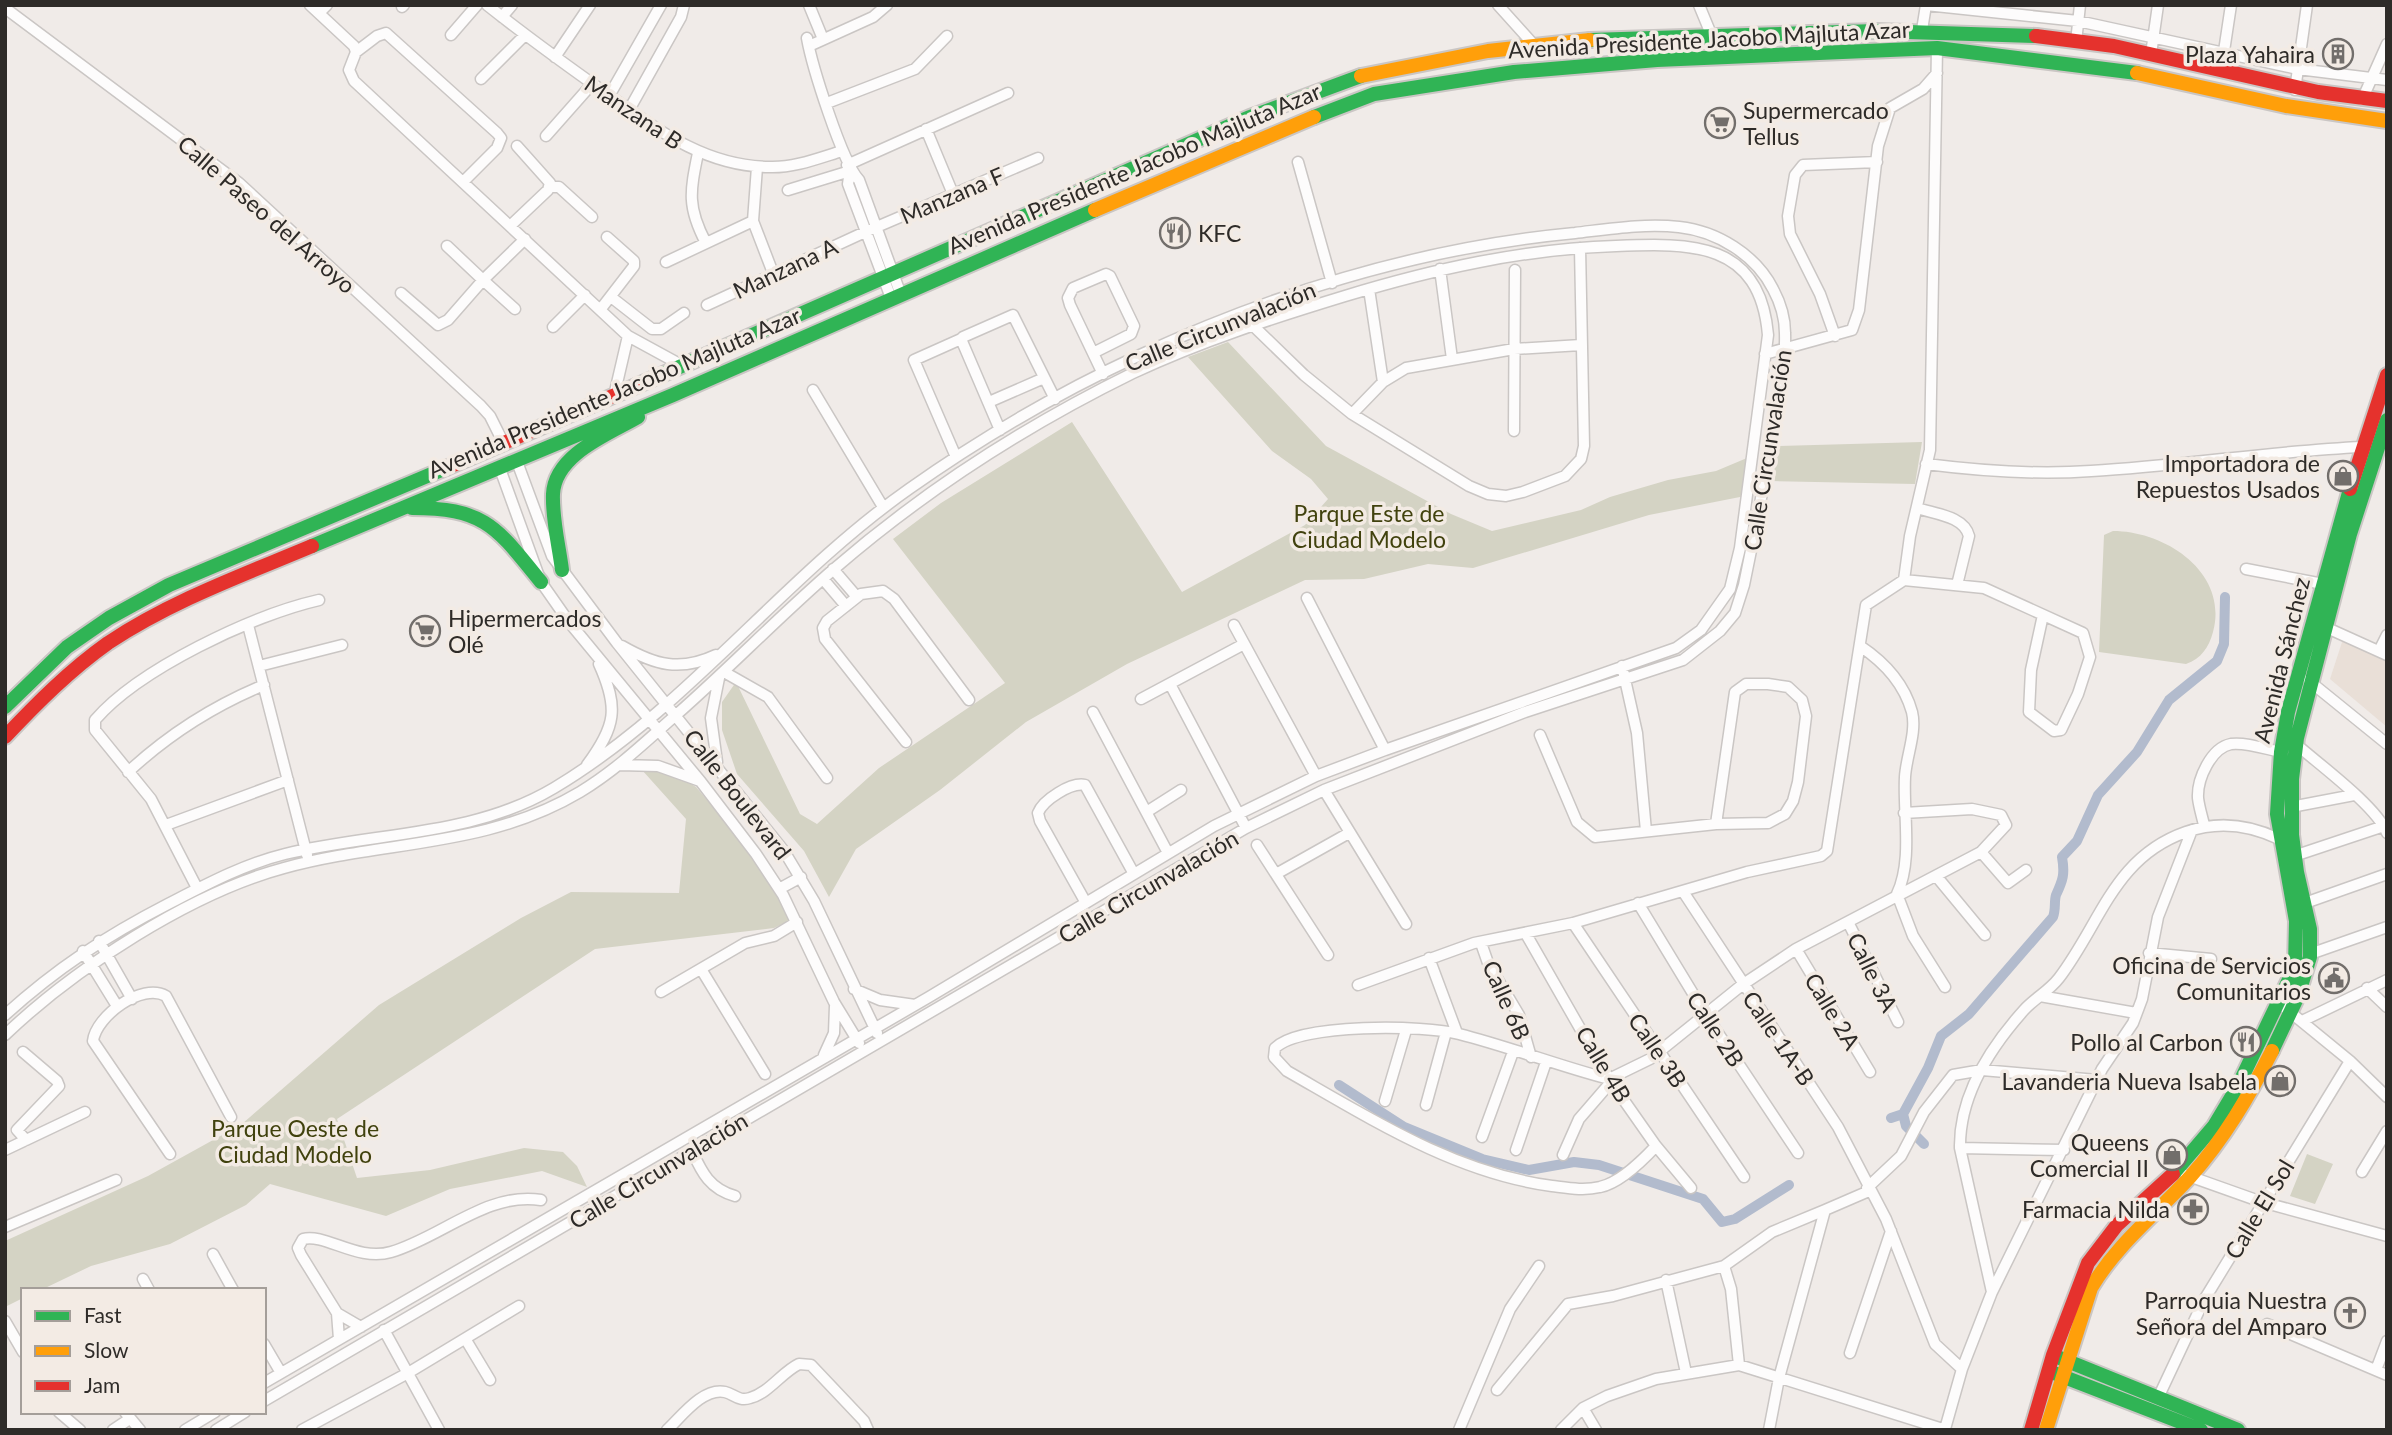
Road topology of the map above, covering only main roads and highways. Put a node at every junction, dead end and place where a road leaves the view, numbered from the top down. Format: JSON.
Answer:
{"nodes":[{"id":1,"x":2387,"y":101,"type":"edge"},
{"id":2,"x":2387,"y":121,"type":"edge"},
{"id":3,"x":2387,"y":375,"type":"edge"},
{"id":4,"x":673,"y":395,"type":"junction"},
{"id":5,"x":2387,"y":420,"type":"edge"},
{"id":6,"x":399,"y":509,"type":"junction"},
{"id":7,"x":562,"y":570,"type":"road end"},
{"id":8,"x":541,"y":582,"type":"road end"},
{"id":9,"x":2304,"y":679,"type":"junction"},
{"id":10,"x":5,"y":707,"type":"edge"},
{"id":11,"x":5,"y":737,"type":"edge"},
{"id":12,"x":2284,"y":1007,"type":"junction"},
{"id":13,"x":2058,"y":1366,"type":"junction"},
{"id":14,"x":2207,"y":1426,"type":"edge"},
{"id":15,"x":2031,"y":1430,"type":"edge"},
{"id":16,"x":2046,"y":1430,"type":"edge"},
{"id":17,"x":2238,"y":1430,"type":"edge"}],
"edges":[{"from":1,"to":10,"type":"main road","name":"Avenida Presidente Jacobo Majluta Azar"},
{"from":2,"to":4,"type":"main road","name":"Avenida Presidente Jacobo Majluta Azar"},
{"from":3,"to":9,"type":"main road","name":"Avenida Sánchez"},
{"from":4,"to":6,"type":"main road","name":"Avenida Presidente Jacobo Majluta Azar"},
{"from":4,"to":7,"type":"main road"},
{"from":5,"to":9,"type":"main road","name":"Avenida Sánchez"},
{"from":6,"to":8,"type":"main road"},
{"from":6,"to":11,"type":"main road","name":"Avenida Presidente Jacobo Majluta Azar"},
{"from":9,"to":12,"type":"main road","name":"Avenida Sánchez"},
{"from":9,"to":12,"type":"main road","name":"Avenida Sánchez"},
{"from":12,"to":13,"type":"main road","name":"Avenida Sánchez"},
{"from":12,"to":13,"type":"main road","name":"Avenida Sánchez"},
{"from":13,"to":14,"type":"main road"},
{"from":13,"to":14,"type":"main road"},
{"from":13,"to":15,"type":"main road","name":"Avenida Sánchez"},
{"from":13,"to":16,"type":"main road","name":"Avenida Sánchez"},
{"from":14,"to":17,"type":"main road"}]}
